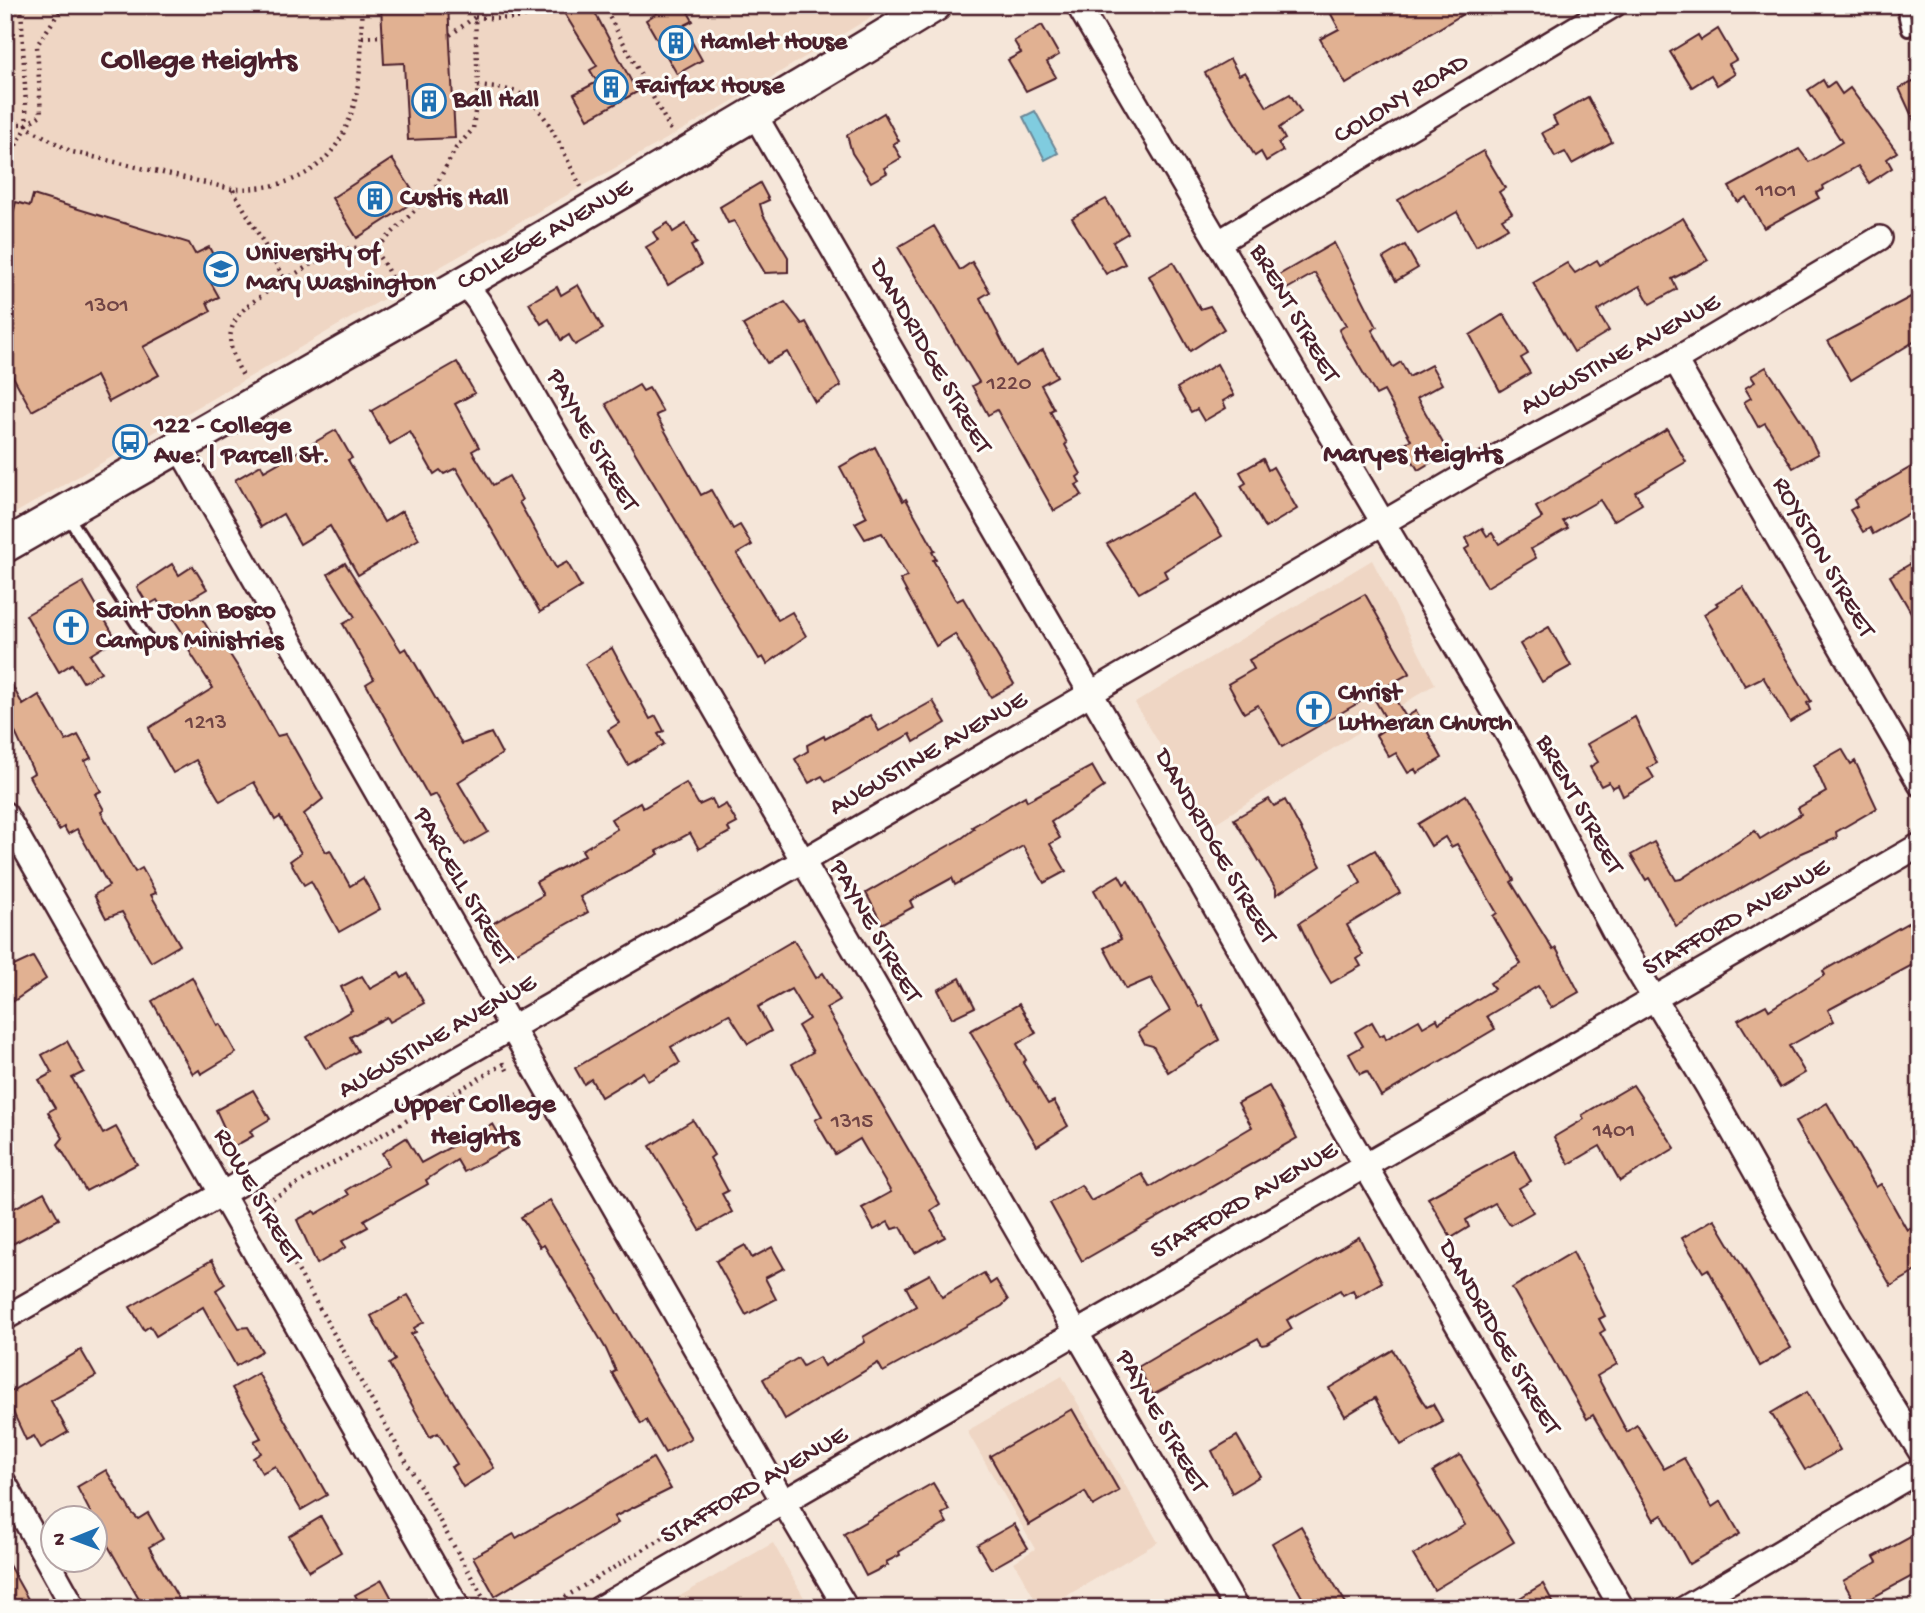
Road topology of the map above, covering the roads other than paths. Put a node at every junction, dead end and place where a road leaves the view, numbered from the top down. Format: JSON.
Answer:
{"nodes":[{"id":1,"x":936,"y":5,"type":"edge"},
{"id":2,"x":1078,"y":5,"type":"edge"},
{"id":3,"x":1614,"y":5,"type":"edge"},
{"id":4,"x":1902,"y":5,"type":"edge"},
{"id":5,"x":1908,"y":30,"type":"dead end"},
{"id":6,"x":755,"y":115,"type":"junction"},
{"id":7,"x":1880,"y":238,"type":"dead end"},
{"id":8,"x":1219,"y":242,"type":"junction"},
{"id":9,"x":465,"y":284,"type":"junction"},
{"id":10,"x":1675,"y":360,"type":"junction"},
{"id":11,"x":178,"y":447,"type":"junction"},
{"id":12,"x":65,"y":511,"type":"junction"},
{"id":13,"x":1381,"y":524,"type":"junction"},
{"id":14,"x":5,"y":546,"type":"edge"},
{"id":15,"x":149,"y":642,"type":"dead end"},
{"id":16,"x":1092,"y":692,"type":"junction"},
{"id":17,"x":1920,"y":784,"type":"edge"},
{"id":18,"x":5,"y":814,"type":"edge"},
{"id":19,"x":1920,"y":845,"type":"edge"},
{"id":20,"x":801,"y":862,"type":"junction"},
{"id":21,"x":1655,"y":998,"type":"junction"},
{"id":22,"x":511,"y":1028,"type":"junction"},
{"id":23,"x":1366,"y":1164,"type":"junction"},
{"id":24,"x":223,"y":1195,"type":"junction"},
{"id":25,"x":5,"y":1318,"type":"edge"},
{"id":26,"x":1076,"y":1333,"type":"junction"},
{"id":27,"x":1920,"y":1451,"type":"edge"},
{"id":28,"x":1920,"y":1470,"type":"edge"},
{"id":29,"x":5,"y":1484,"type":"edge"},
{"id":30,"x":783,"y":1503,"type":"junction"},
{"id":31,"x":74,"y":1608,"type":"edge"},
{"id":32,"x":458,"y":1608,"type":"edge"},
{"id":33,"x":600,"y":1608,"type":"edge"},
{"id":34,"x":846,"y":1608,"type":"edge"},
{"id":35,"x":1236,"y":1608,"type":"edge"},
{"id":36,"x":1622,"y":1608,"type":"edge"},
{"id":37,"x":1685,"y":1608,"type":"edge"}],
"edges":[{"from":1,"to":6,"type":"street","name":"COLLEGE AVENUE"},
{"from":2,"to":8,"type":"street","name":"BRENT STREET"},
{"from":3,"to":8,"type":"street","name":"COLONY ROAD"},
{"from":4,"to":5,"type":"lane"},
{"from":6,"to":9,"type":"street","name":"COLLEGE AVENUE"},
{"from":6,"to":16,"type":"street","name":"DANDRIDGE STREET"},
{"from":7,"to":10,"type":"street","name":"AUGUSTINE AVENUE"},
{"from":8,"to":13,"type":"street","name":"BRENT STREET"},
{"from":9,"to":11,"type":"street","name":"COLLEGE AVENUE"},
{"from":9,"to":20,"type":"street","name":"PAYNE STREET"},
{"from":10,"to":13,"type":"street","name":"AUGUSTINE AVENUE"},
{"from":10,"to":17,"type":"street","name":"ROYSTON STREET"},
{"from":11,"to":12,"type":"street","name":"COLLEGE AVENUE"},
{"from":11,"to":22,"type":"street","name":"PARCELL STREET"},
{"from":12,"to":14,"type":"street","name":"COLLEGE AVENUE"},
{"from":12,"to":15,"type":"lane"},
{"from":13,"to":16,"type":"street","name":"AUGUSTINE AVENUE"},
{"from":13,"to":21,"type":"street","name":"BRENT STREET"},
{"from":16,"to":20,"type":"street","name":"AUGUSTINE AVENUE"},
{"from":16,"to":23,"type":"street","name":"DANDRIDGE STREET"},
{"from":18,"to":24,"type":"street","name":"ROWE STREET"},
{"from":19,"to":21,"type":"street","name":"STAFFORD AVENUE"},
{"from":20,"to":22,"type":"street","name":"AUGUSTINE AVENUE"},
{"from":20,"to":26,"type":"street","name":"PAYNE STREET"},
{"from":21,"to":23,"type":"street","name":"STAFFORD AVENUE"},
{"from":21,"to":27,"type":"street","name":"BRENT STREET"},
{"from":22,"to":24,"type":"street","name":"AUGUSTINE AVENUE"},
{"from":22,"to":30,"type":"street","name":"PARCELL STREET"},
{"from":23,"to":26,"type":"street","name":"STAFFORD AVENUE"},
{"from":23,"to":36,"type":"street","name":"DANDRIDGE STREET"},
{"from":24,"to":25,"type":"street","name":"AUGUSTINE AVENUE"},
{"from":24,"to":32,"type":"street","name":"ROWE STREET"},
{"from":26,"to":30,"type":"street","name":"STAFFORD AVENUE"},
{"from":26,"to":35,"type":"street","name":"PAYNE STREET"},
{"from":28,"to":37,"type":"street"},
{"from":29,"to":31,"type":"street"},
{"from":30,"to":33,"type":"street","name":"STAFFORD AVENUE"},
{"from":30,"to":34,"type":"street","name":"PARCELL STREET"}]}
